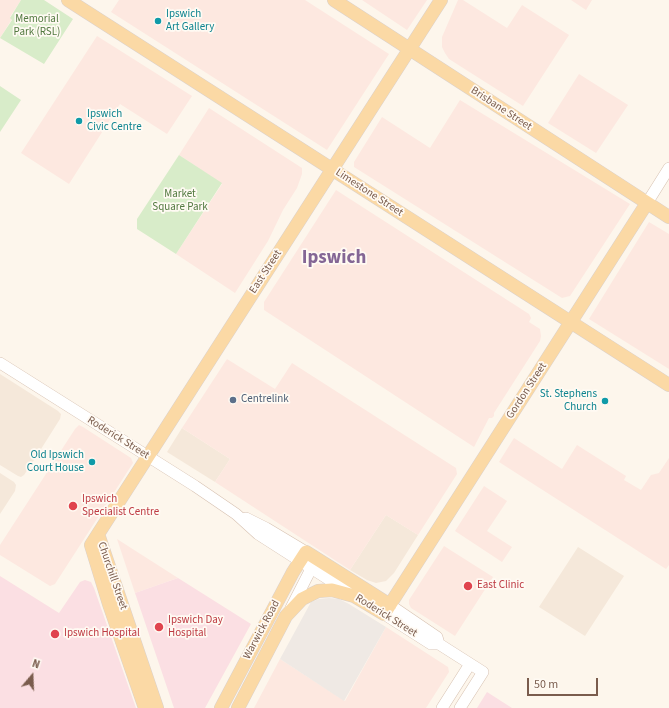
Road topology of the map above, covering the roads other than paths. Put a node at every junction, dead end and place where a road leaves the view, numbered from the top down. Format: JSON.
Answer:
{"nodes":[{"id":1,"x":68,"y":0,"type":"edge"},
{"id":2,"x":334,"y":0,"type":"edge"},
{"id":3,"x":440,"y":0,"type":"edge"},
{"id":4,"x":409,"y":49,"type":"junction"},
{"id":5,"x":669,"y":168,"type":"edge"},
{"id":6,"x":332,"y":169,"type":"junction"},
{"id":7,"x":647,"y":203,"type":"junction"},
{"id":8,"x":669,"y":217,"type":"edge"},
{"id":9,"x":571,"y":323,"type":"junction"},
{"id":10,"x":0,"y":363,"type":"edge"},
{"id":11,"x":669,"y":386,"type":"edge"},
{"id":12,"x":148,"y":456,"type":"junction"},
{"id":13,"x":95,"y":540,"type":"junction"},
{"id":14,"x":308,"y":560,"type":"junction"},
{"id":15,"x":357,"y":598,"type":"junction"},
{"id":16,"x":387,"y":610,"type":"junction"},
{"id":17,"x":286,"y":616,"type":"junction"},
{"id":18,"x":256,"y":642,"type":"junction"},
{"id":19,"x":269,"y":650,"type":"junction"},
{"id":20,"x":470,"y":664,"type":"junction"},
{"id":21,"x":145,"y":708,"type":"edge"},
{"id":22,"x":157,"y":708,"type":"edge"},
{"id":23,"x":221,"y":708,"type":"edge"},
{"id":24,"x":238,"y":708,"type":"edge"},
{"id":25,"x":442,"y":708,"type":"edge"},
{"id":26,"x":460,"y":708,"type":"edge"}],
"edges":[{"from":1,"to":6,"type":"main road","name":"Limestone Street"},
{"from":2,"to":4,"type":"main road","name":"Brisbane Street"},
{"from":3,"to":4,"type":"main road","name":"East Street"},
{"from":4,"to":6,"type":"main road","name":"East Street"},
{"from":4,"to":7,"type":"main road","name":"Brisbane Street"},
{"from":5,"to":7,"type":"street","name":"Gordon Street"},
{"from":6,"to":9,"type":"main road","name":"Limestone Street"},
{"from":6,"to":12,"type":"main road","name":"East Street"},
{"from":7,"to":8,"type":"main road","name":"Brisbane Street"},
{"from":7,"to":9,"type":"main road","name":"Gordon Street"},
{"from":9,"to":11,"type":"main road","name":"Limestone Street"},
{"from":9,"to":16,"type":"main road","name":"Gordon Street"},
{"from":10,"to":12,"type":"street","name":"Roderick Street"},
{"from":12,"to":13,"type":"main road","name":"East Street"},
{"from":12,"to":14,"type":"street","name":"Roderick Street"},
{"from":13,"to":21,"type":"main road","name":"Churchill Street"},
{"from":13,"to":22,"type":"main road","name":"Churchill Street"},
{"from":14,"to":15,"type":"street","name":"Roderick Street"},
{"from":14,"to":16,"type":"main road","name":"Roderick Street"},
{"from":14,"to":17,"type":"street","name":"Warwick Road"},
{"from":14,"to":18,"type":"main road","name":"Warwick Road"},
{"from":15,"to":16,"type":"main road","name":"Roderick Street"},
{"from":15,"to":17,"type":"main road"},
{"from":16,"to":20,"type":"street","name":"Roderick Street"},
{"from":17,"to":19,"type":"main road","name":"Warwick Road"},
{"from":18,"to":19,"type":"main road"},
{"from":18,"to":23,"type":"main road","name":"Warwick Road"},
{"from":19,"to":24,"type":"main road","name":"Warwick Road"},
{"from":20,"to":25,"type":"street"},
{"from":20,"to":26,"type":"street","name":"Roderick Street"}]}
